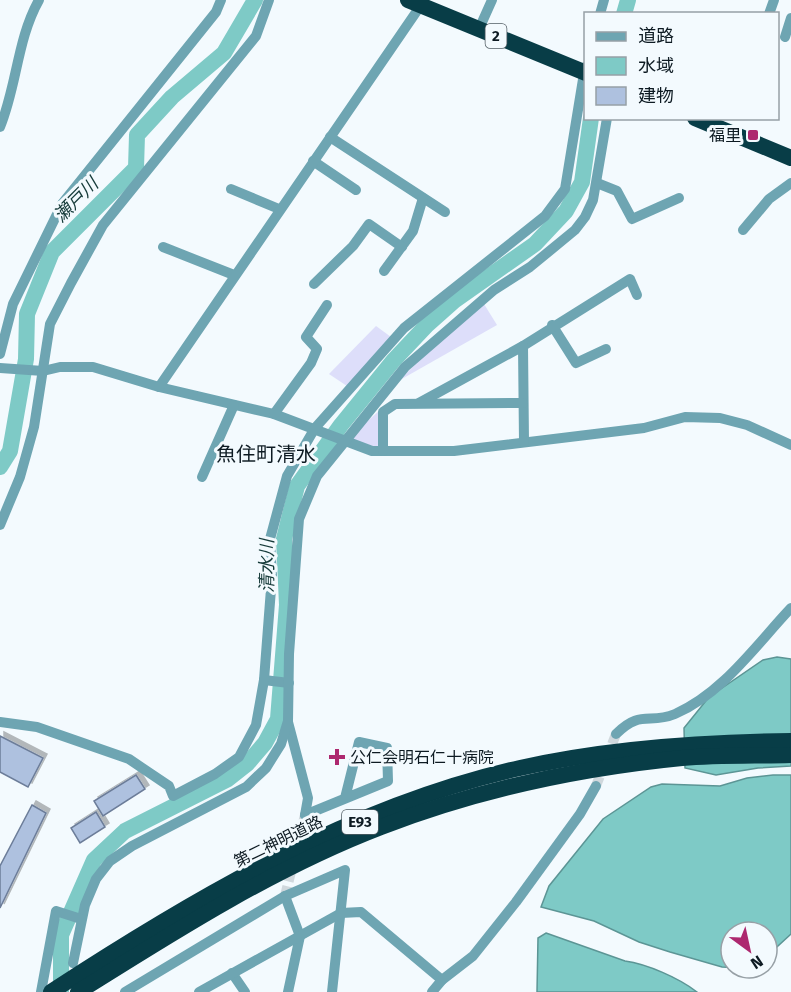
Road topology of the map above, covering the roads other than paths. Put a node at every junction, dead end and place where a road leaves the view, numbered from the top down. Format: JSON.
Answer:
{"nodes":[{"id":1,"x":39,"y":0,"type":"edge"},
{"id":2,"x":221,"y":0,"type":"edge"},
{"id":3,"x":269,"y":0,"type":"edge"},
{"id":4,"x":492,"y":0,"type":"edge"},
{"id":5,"x":412,"y":2,"type":"edge"},
{"id":6,"x":791,"y":18,"type":"edge"},
{"id":7,"x":479,"y":29,"type":"junction"},
{"id":8,"x":784,"y":37,"type":"dead end"},
{"id":9,"x":584,"y":70,"type":"edge"},
{"id":10,"x":584,"y":76,"type":"edge"},
{"id":11,"x":607,"y":120,"type":"edge"},
{"id":12,"x":700,"y":120,"type":"edge"},
{"id":13,"x":0,"y":127,"type":"edge"},
{"id":14,"x":330,"y":137,"type":"junction"},
{"id":15,"x":791,"y":158,"type":"edge"},
{"id":16,"x":313,"y":161,"type":"junction"},
{"id":17,"x":597,"y":183,"type":"junction"},
{"id":18,"x":791,"y":183,"type":"edge"},
{"id":19,"x":231,"y":189,"type":"dead end"},
{"id":20,"x":357,"y":190,"type":"dead end"},
{"id":21,"x":423,"y":198,"type":"junction"},
{"id":22,"x":679,"y":198,"type":"dead end"},
{"id":23,"x":279,"y":209,"type":"junction"},
{"id":24,"x":445,"y":212,"type":"dead end"},
{"id":25,"x":743,"y":231,"type":"dead end"},
{"id":26,"x":164,"y":246,"type":"dead end"},
{"id":27,"x":402,"y":247,"type":"junction"},
{"id":28,"x":384,"y":271,"type":"dead end"},
{"id":29,"x":234,"y":275,"type":"junction"},
{"id":30,"x":314,"y":284,"type":"dead end"},
{"id":31,"x":637,"y":295,"type":"dead end"},
{"id":32,"x":327,"y":304,"type":"dead end"},
{"id":33,"x":552,"y":325,"type":"junction"},
{"id":34,"x":523,"y":346,"type":"junction"},
{"id":35,"x":606,"y":349,"type":"dead end"},
{"id":36,"x":0,"y":354,"type":"edge"},
{"id":37,"x":1,"y":368,"type":"edge"},
{"id":38,"x":40,"y":371,"type":"junction"},
{"id":39,"x":159,"y":387,"type":"junction"},
{"id":40,"x":419,"y":403,"type":"junction"},
{"id":41,"x":523,"y":403,"type":"junction"},
{"id":42,"x":234,"y":405,"type":"junction"},
{"id":43,"x":274,"y":414,"type":"junction"},
{"id":44,"x":315,"y":429,"type":"junction"},
{"id":45,"x":346,"y":442,"type":"junction"},
{"id":46,"x":524,"y":442,"type":"junction"},
{"id":47,"x":791,"y":445,"type":"edge"},
{"id":48,"x":383,"y":451,"type":"junction"},
{"id":49,"x":202,"y":477,"type":"dead end"},
{"id":50,"x":0,"y":525,"type":"edge"},
{"id":51,"x":791,"y":608,"type":"edge"},
{"id":52,"x":264,"y":680,"type":"junction"},
{"id":53,"x":289,"y":683,"type":"junction"},
{"id":54,"x":288,"y":721,"type":"junction"},
{"id":55,"x":0,"y":722,"type":"edge"},
{"id":56,"x":616,"y":734,"type":"tunnel mouth"},
{"id":57,"x":791,"y":741,"type":"edge"},
{"id":58,"x":681,"y":751,"type":"junction"},
{"id":59,"x":791,"y":755,"type":"edge"},
{"id":60,"x":596,"y":786,"type":"tunnel mouth"},
{"id":61,"x":345,"y":798,"type":"junction"},
{"id":62,"x":285,"y":896,"type":"junction"},
{"id":63,"x":341,"y":913,"type":"junction"},
{"id":64,"x":81,"y":919,"type":"junction"},
{"id":65,"x":300,"y":936,"type":"junction"},
{"id":66,"x":232,"y":973,"type":"junction"},
{"id":67,"x":74,"y":978,"type":"edge"},
{"id":68,"x":442,"y":980,"type":"junction"},
{"id":69,"x":40,"y":992,"type":"edge"},
{"id":70,"x":51,"y":992,"type":"edge"},
{"id":71,"x":125,"y":992,"type":"edge"},
{"id":72,"x":200,"y":992,"type":"edge"},
{"id":73,"x":245,"y":992,"type":"edge"},
{"id":74,"x":288,"y":992,"type":"edge"},
{"id":75,"x":332,"y":992,"type":"edge"},
{"id":76,"x":432,"y":992,"type":"edge"}],
"edges":[{"from":1,"to":13,"type":"street"},
{"from":2,"to":36,"type":"street"},
{"from":3,"to":38,"type":"street"},
{"from":4,"to":7,"type":"street"},
{"from":5,"to":7,"type":"highway","number":"2"},
{"from":5,"to":14,"type":"street"},
{"from":6,"to":8,"type":"street"},
{"from":7,"to":9,"type":"highway","number":"2"},
{"from":10,"to":44,"type":"street"},
{"from":11,"to":17,"type":"street"},
{"from":12,"to":15,"type":"highway"},
{"from":14,"to":16,"type":"street"},
{"from":14,"to":21,"type":"street"},
{"from":16,"to":20,"type":"street"},
{"from":16,"to":23,"type":"street"},
{"from":17,"to":22,"type":"street"},
{"from":17,"to":45,"type":"street"},
{"from":18,"to":25,"type":"street"},
{"from":19,"to":23,"type":"street"},
{"from":21,"to":24,"type":"street"},
{"from":21,"to":27,"type":"street"},
{"from":23,"to":29,"type":"street"},
{"from":26,"to":29,"type":"street"},
{"from":27,"to":28,"type":"street"},
{"from":27,"to":30,"type":"street"},
{"from":29,"to":39,"type":"street"},
{"from":31,"to":33,"type":"street"},
{"from":32,"to":43,"type":"street"},
{"from":33,"to":34,"type":"street"},
{"from":33,"to":35,"type":"street"},
{"from":34,"to":40,"type":"street"},
{"from":34,"to":41,"type":"street"},
{"from":37,"to":38,"type":"street"},
{"from":38,"to":39,"type":"street"},
{"from":38,"to":50,"type":"street"},
{"from":39,"to":42,"type":"street"},
{"from":40,"to":41,"type":"street"},
{"from":40,"to":48,"type":"street"},
{"from":41,"to":46,"type":"street"},
{"from":42,"to":43,"type":"street"},
{"from":42,"to":49,"type":"street"},
{"from":43,"to":44,"type":"street"},
{"from":44,"to":45,"type":"street"},
{"from":44,"to":52,"type":"street"},
{"from":45,"to":48,"type":"street"},
{"from":45,"to":53,"type":"street"},
{"from":46,"to":47,"type":"street"},
{"from":46,"to":48,"type":"street"},
{"from":51,"to":56,"type":"street"},
{"from":52,"to":53,"type":"street"},
{"from":52,"to":55,"type":"street"},
{"from":53,"to":54,"type":"street"},
{"from":54,"to":61,"type":"street"},
{"from":54,"to":64,"type":"street"},
{"from":57,"to":58,"type":"highway","name":"第二神明道路","number":"E93"},
{"from":58,"to":59,"type":"highway","name":"第二神明道路","number":"E93"},
{"from":58,"to":67,"type":"highway","name":"第二神明道路","number":"E93"},
{"from":60,"to":68,"type":"street"},
{"from":61,"to":61,"type":"street"},
{"from":62,"to":63,"type":"street"},
{"from":62,"to":65,"type":"street"},
{"from":62,"to":71,"type":"street"},
{"from":63,"to":65,"type":"street"},
{"from":63,"to":68,"type":"street"},
{"from":63,"to":75,"type":"street"},
{"from":64,"to":67,"type":"street"},
{"from":64,"to":69,"type":"street"},
{"from":65,"to":66,"type":"street"},
{"from":65,"to":74,"type":"street"},
{"from":66,"to":72,"type":"street"},
{"from":66,"to":73,"type":"street"},
{"from":67,"to":70,"type":"highway","name":"第二神明道路","number":"E93"},
{"from":68,"to":76,"type":"street"}]}
